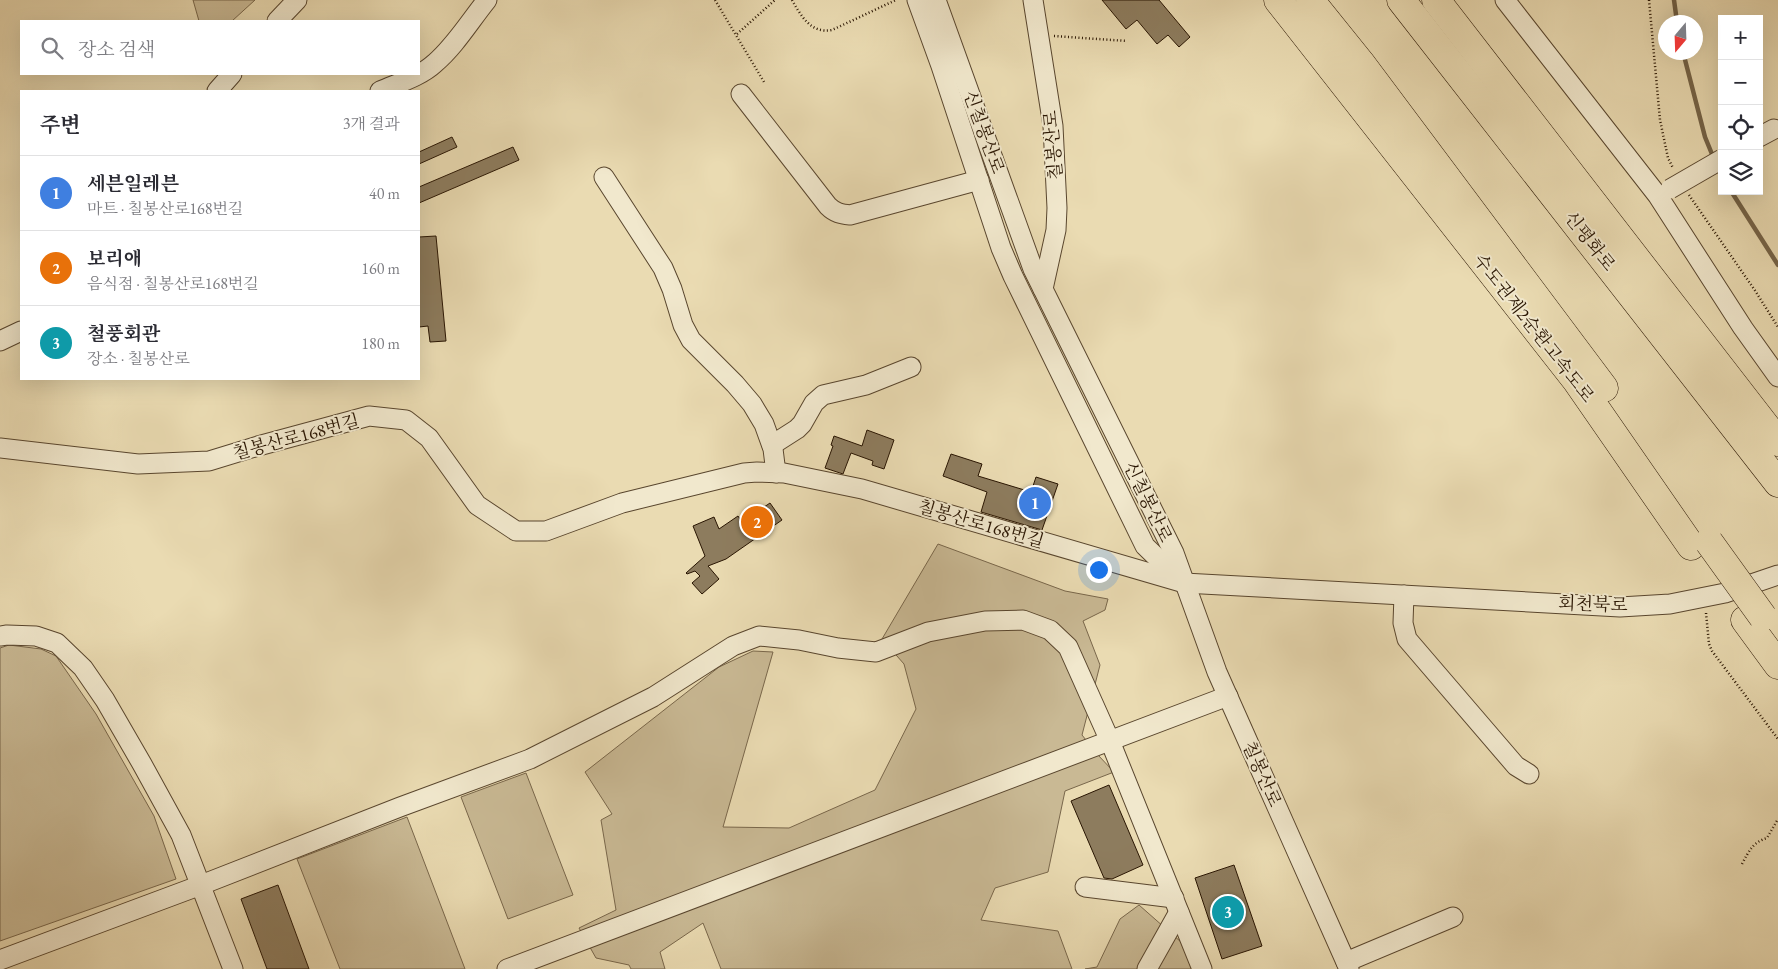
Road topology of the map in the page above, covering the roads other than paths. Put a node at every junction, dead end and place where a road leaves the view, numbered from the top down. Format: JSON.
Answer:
{"nodes":[{"id":1,"x":297,"y":0,"type":"edge"},
{"id":2,"x":486,"y":0,"type":"edge"},
{"id":3,"x":918,"y":0,"type":"edge"},
{"id":4,"x":936,"y":0,"type":"edge"},
{"id":5,"x":1033,"y":0,"type":"edge"},
{"id":6,"x":1278,"y":0,"type":"edge"},
{"id":7,"x":1310,"y":0,"type":"edge"},
{"id":8,"x":1401,"y":0,"type":"edge"},
{"id":9,"x":1436,"y":0,"type":"edge"},
{"id":10,"x":1505,"y":0,"type":"edge"},
{"id":11,"x":278,"y":20,"type":"edge"},
{"id":12,"x":420,"y":73,"type":"edge"},
{"id":13,"x":231,"y":75,"type":"edge"},
{"id":14,"x":416,"y":75,"type":"edge"},
{"id":15,"x":218,"y":90,"type":"edge"},
{"id":16,"x":382,"y":90,"type":"edge"},
{"id":17,"x":741,"y":94,"type":"dead end"},
{"id":18,"x":1718,"y":161,"type":"edge"},
{"id":19,"x":604,"y":178,"type":"dead end"},
{"id":20,"x":979,"y":180,"type":"junction"},
{"id":21,"x":1664,"y":192,"type":"junction"},
{"id":22,"x":1043,"y":289,"type":"junction"},
{"id":23,"x":20,"y":331,"type":"edge"},
{"id":24,"x":0,"y":341,"type":"edge"},
{"id":25,"x":911,"y":367,"type":"dead end"},
{"id":26,"x":1778,"y":378,"type":"edge"},
{"id":27,"x":1778,"y":442,"type":"edge"},
{"id":28,"x":772,"y":445,"type":"junction"},
{"id":29,"x":0,"y":448,"type":"edge"},
{"id":30,"x":776,"y":473,"type":"junction"},
{"id":31,"x":1778,"y":483,"type":"edge"},
{"id":32,"x":1700,"y":544,"type":"junction"},
{"id":33,"x":1778,"y":575,"type":"edge"},
{"id":34,"x":1184,"y":583,"type":"junction"},
{"id":35,"x":1404,"y":595,"type":"junction"},
{"id":36,"x":1762,"y":625,"type":"edge"},
{"id":37,"x":0,"y":636,"type":"edge"},
{"id":38,"x":1778,"y":665,"type":"edge"},
{"id":39,"x":1228,"y":696,"type":"junction"},
{"id":40,"x":1110,"y":741,"type":"junction"},
{"id":41,"x":1529,"y":774,"type":"dead end"},
{"id":42,"x":201,"y":885,"type":"junction"},
{"id":43,"x":1085,"y":887,"type":"dead end"},
{"id":44,"x":1176,"y":905,"type":"junction"},
{"id":45,"x":1453,"y":917,"type":"dead end"},
{"id":46,"x":0,"y":960,"type":"edge"},
{"id":47,"x":539,"y":963,"type":"edge"},
{"id":48,"x":1348,"y":966,"type":"edge"},
{"id":49,"x":233,"y":969,"type":"edge"},
{"id":50,"x":507,"y":969,"type":"edge"},
{"id":51,"x":1147,"y":969,"type":"edge"},
{"id":52,"x":1202,"y":969,"type":"edge"}],
"edges":[{"from":1,"to":11,"type":"street"},
{"from":2,"to":12,"type":"street"},
{"from":3,"to":20,"type":"street","name":"신칠봉산로"},
{"from":4,"to":22,"type":"street","name":"신칠봉산로"},
{"from":5,"to":22,"type":"street","name":"칠봉산로"},
{"from":6,"to":32,"type":"highway","name":"수도권제2순환고속도로"},
{"from":7,"to":32,"type":"highway","name":"수도권제2순환고속도로"},
{"from":8,"to":31,"type":"highway","name":"신평화로"},
{"from":9,"to":27,"type":"highway","name":"신평화로"},
{"from":10,"to":21,"type":"street"},
{"from":13,"to":15,"type":"street"},
{"from":14,"to":16,"type":"street"},
{"from":17,"to":20,"type":"street","name":"신칠봉산로"},
{"from":18,"to":21,"type":"street","bridge":true},
{"from":19,"to":28,"type":"street"},
{"from":20,"to":34,"type":"street","name":"신칠봉산로"},
{"from":21,"to":26,"type":"street"},
{"from":22,"to":34,"type":"street","name":"신칠봉산로"},
{"from":23,"to":24,"type":"street"},
{"from":25,"to":28,"type":"street"},
{"from":28,"to":30,"type":"street"},
{"from":29,"to":30,"type":"street","name":"칠봉산로168번길"},
{"from":30,"to":34,"type":"street","name":"칠봉산로168번길"},
{"from":32,"to":36,"type":"highway","name":"수도권제2순환고속도로"},
{"from":33,"to":35,"type":"street","name":"회천북로"},
{"from":34,"to":35,"type":"street","name":"회천북로"},
{"from":34,"to":39,"type":"street","name":"칠봉산로"},
{"from":35,"to":41,"type":"street"},
{"from":36,"to":38,"type":"highway","name":"수도권제2순환고속도로"},
{"from":37,"to":42,"type":"street"},
{"from":39,"to":40,"type":"street"},
{"from":39,"to":48,"type":"street","name":"칠봉산로"},
{"from":40,"to":42,"type":"street"},
{"from":40,"to":44,"type":"street"},
{"from":40,"to":47,"type":"street"},
{"from":42,"to":46,"type":"street"},
{"from":42,"to":49,"type":"street"},
{"from":43,"to":44,"type":"street"},
{"from":44,"to":51,"type":"street"},
{"from":44,"to":52,"type":"street"},
{"from":45,"to":48,"type":"street","name":"칠봉산로"},
{"from":47,"to":50,"type":"street"}]}
